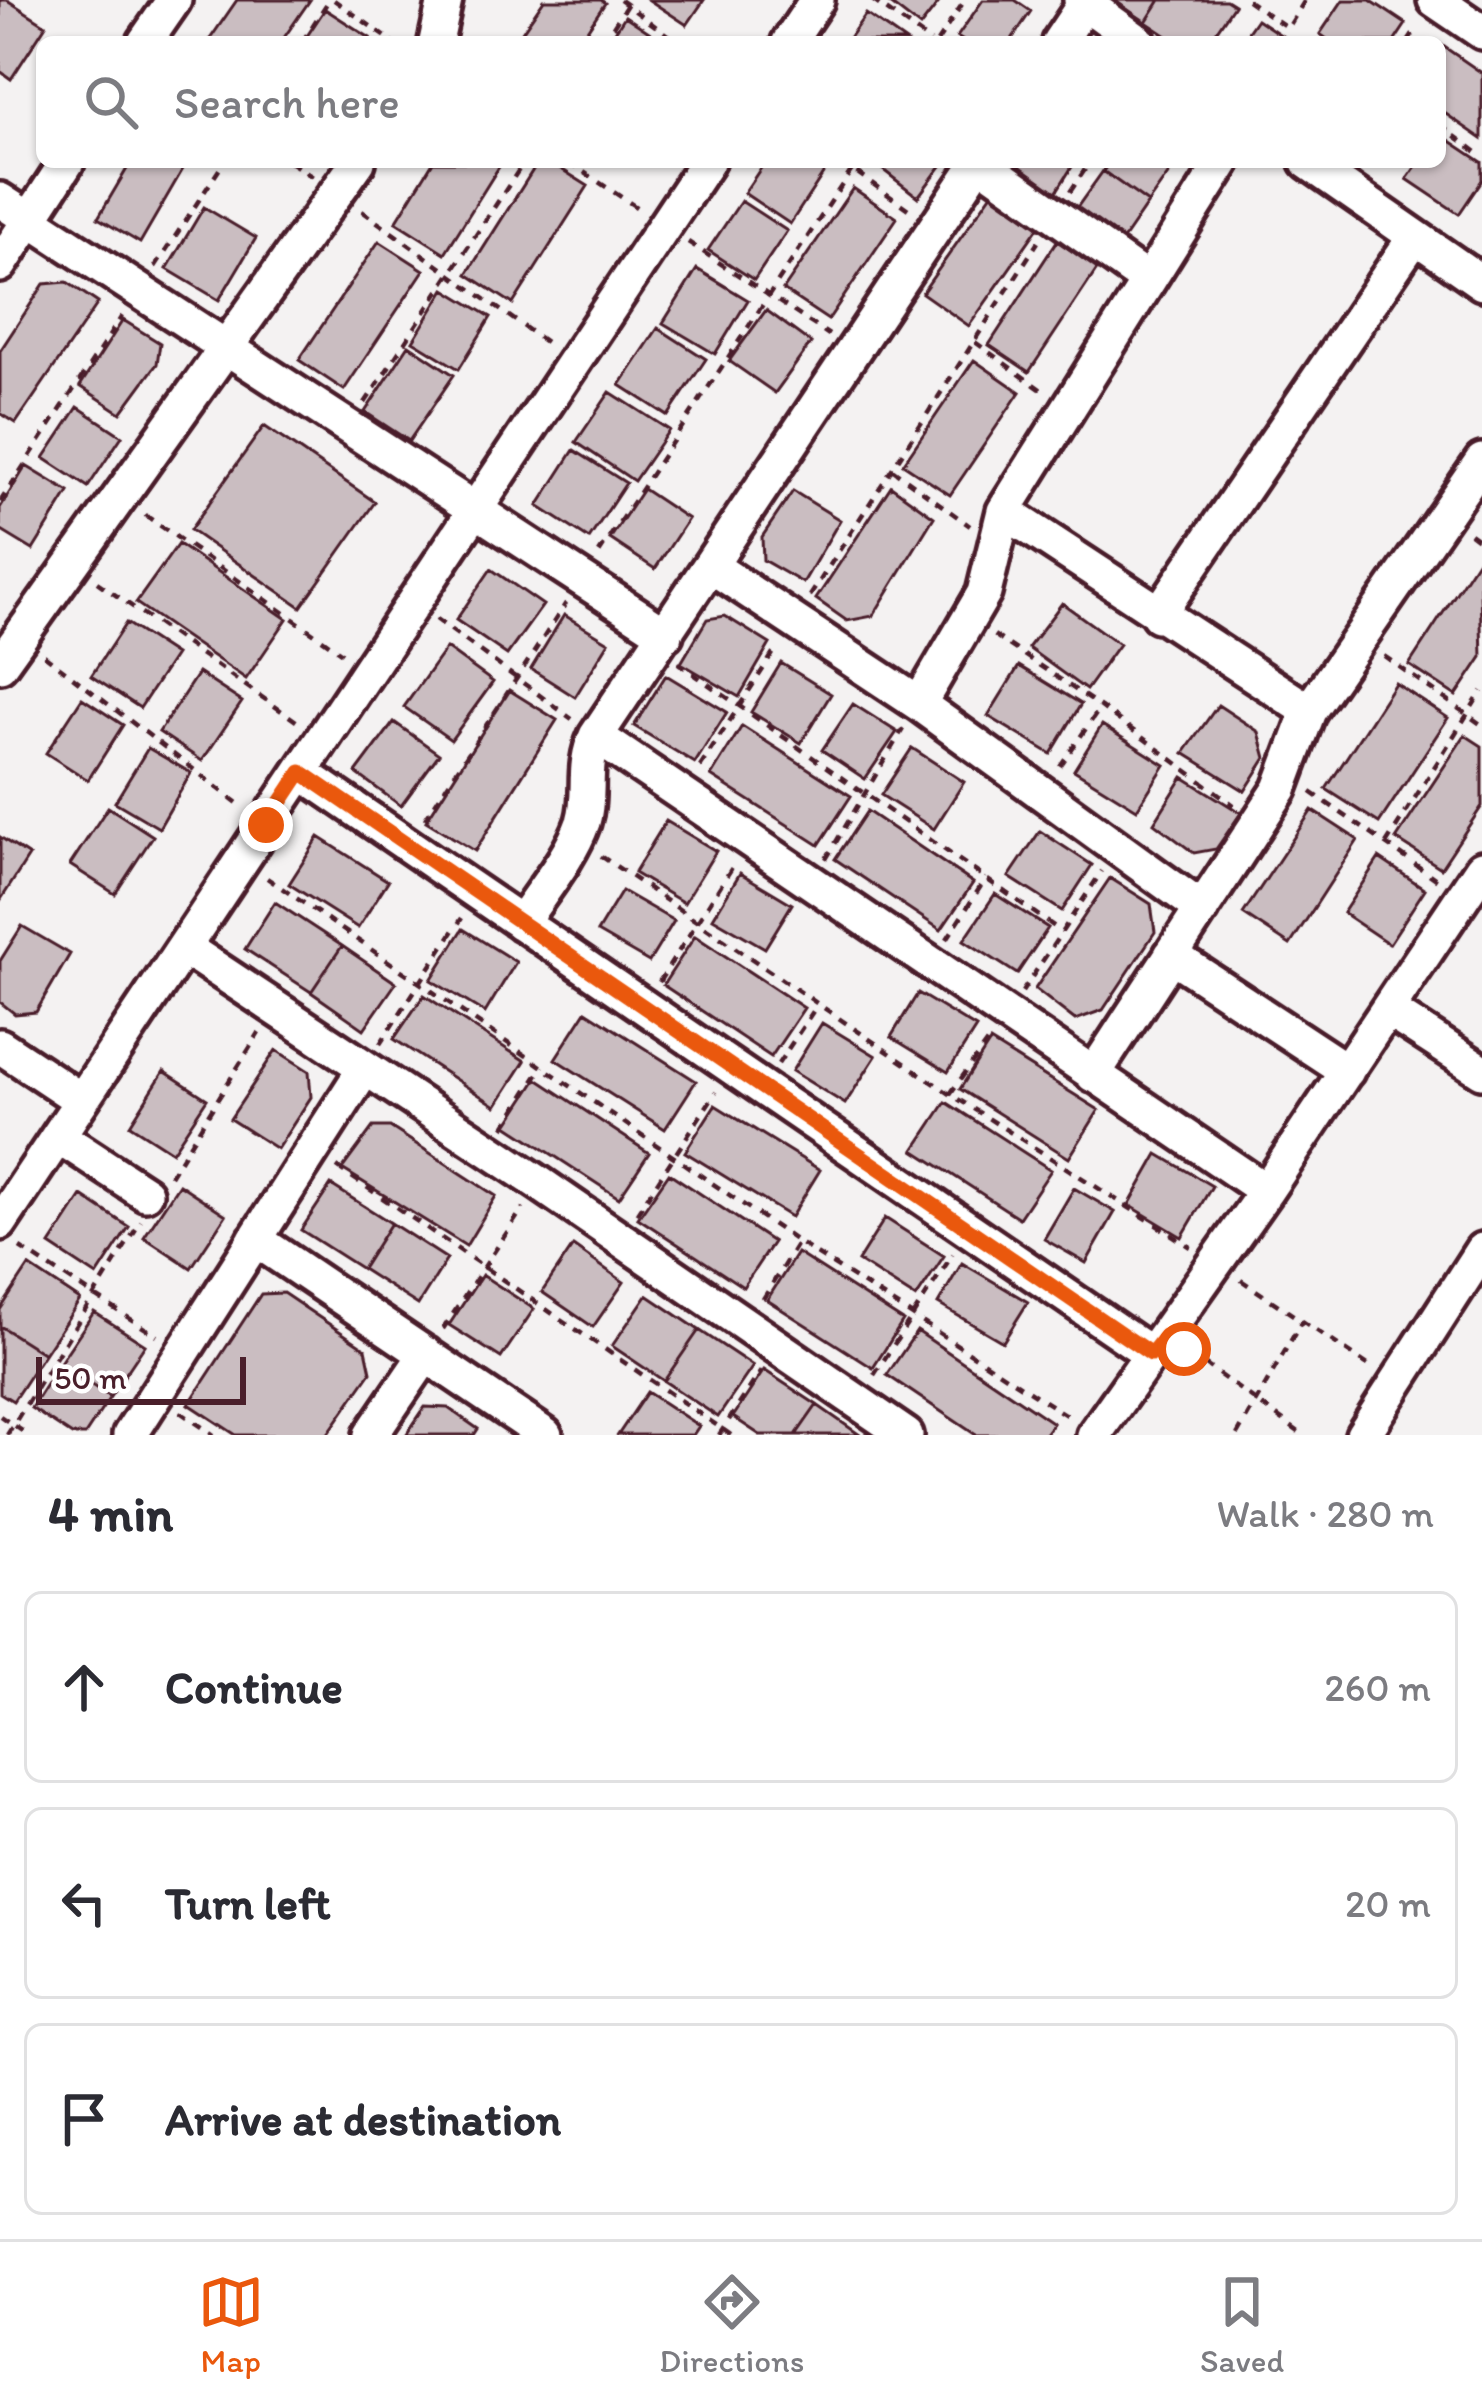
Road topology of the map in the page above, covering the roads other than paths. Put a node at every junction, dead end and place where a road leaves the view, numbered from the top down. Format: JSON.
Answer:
{"nodes":[{"id":1,"x":174,"y":0,"type":"edge"},
{"id":2,"x":446,"y":0,"type":"edge"},
{"id":3,"x":817,"y":0,"type":"edge"},
{"id":4,"x":1435,"y":0,"type":"edge"},
{"id":5,"x":1083,"y":2,"type":"edge"},
{"id":6,"x":1482,"y":32,"type":"edge"},
{"id":7,"x":150,"y":36,"type":"edge"},
{"id":8,"x":437,"y":36,"type":"edge"},
{"id":9,"x":792,"y":36,"type":"edge"},
{"id":10,"x":1063,"y":36,"type":"edge"},
{"id":11,"x":1131,"y":36,"type":"edge"},
{"id":12,"x":64,"y":168,"type":"edge"},
{"id":13,"x":354,"y":168,"type":"edge"},
{"id":14,"x":702,"y":168,"type":"edge"},
{"id":15,"x":975,"y":168,"type":"edge"},
{"id":16,"x":988,"y":168,"type":"edge"},
{"id":17,"x":1219,"y":168,"type":"edge"},
{"id":18,"x":1315,"y":168,"type":"edge"},
{"id":19,"x":0,"y":200,"type":"edge"},
{"id":20,"x":30,"y":220,"type":"junction"},
{"id":21,"x":1414,"y":238,"type":"junction"},
{"id":22,"x":0,"y":265,"type":"edge"},
{"id":23,"x":1148,"y":280,"type":"junction"},
{"id":24,"x":1482,"y":283,"type":"edge"},
{"id":25,"x":227,"y":348,"type":"junction"},
{"id":26,"x":1482,"y":461,"type":"edge"},
{"id":27,"x":473,"y":507,"type":"junction"},
{"id":28,"x":1000,"y":527,"type":"junction"},
{"id":29,"x":710,"y":566,"type":"junction"},
{"id":30,"x":1158,"y":615,"type":"junction"},
{"id":31,"x":661,"y":641,"type":"junction"},
{"id":32,"x":0,"y":665,"type":"edge"},
{"id":33,"x":919,"y":704,"type":"junction"},
{"id":34,"x":1309,"y":712,"type":"junction"},
{"id":35,"x":596,"y":736,"type":"junction"},
{"id":36,"x":301,"y":772,"type":"junction"},
{"id":37,"x":1473,"y":882,"type":"edge"},
{"id":38,"x":1202,"y":909,"type":"junction"},
{"id":39,"x":521,"y":923,"type":"junction"},
{"id":40,"x":185,"y":948,"type":"junction"},
{"id":41,"x":1172,"y":956,"type":"junction"},
{"id":42,"x":1388,"y":1010,"type":"junction"},
{"id":43,"x":0,"y":1046,"type":"edge"},
{"id":44,"x":364,"y":1068,"type":"junction"},
{"id":45,"x":1347,"y":1071,"type":"junction"},
{"id":46,"x":1482,"y":1071,"type":"edge"},
{"id":47,"x":1094,"y":1075,"type":"junction"},
{"id":48,"x":81,"y":1100,"type":"junction"},
{"id":49,"x":58,"y":1136,"type":"junction"},
{"id":50,"x":1266,"y":1191,"type":"junction"},
{"id":51,"x":145,"y":1193,"type":"dead end"},
{"id":52,"x":9,"y":1235,"type":"edge"},
{"id":53,"x":255,"y":1239,"type":"junction"},
{"id":54,"x":1479,"y":1261,"type":"edge"},
{"id":55,"x":1158,"y":1345,"type":"junction"},
{"id":56,"x":426,"y":1354,"type":"junction"},
{"id":57,"x":1095,"y":1434,"type":"edge"},
{"id":58,"x":130,"y":1435,"type":"edge"},
{"id":59,"x":371,"y":1435,"type":"edge"},
{"id":60,"x":545,"y":1435,"type":"edge"},
{"id":61,"x":906,"y":1435,"type":"edge"},
{"id":62,"x":1363,"y":1435,"type":"edge"}],
"edges":[{"from":1,"to":7,"type":"street"},
{"from":2,"to":8,"type":"street"},
{"from":3,"to":9,"type":"street"},
{"from":4,"to":6,"type":"street"},
{"from":5,"to":10,"type":"street"},
{"from":5,"to":11,"type":"street"},
{"from":12,"to":20,"type":"street"},
{"from":13,"to":25,"type":"street"},
{"from":14,"to":27,"type":"street"},
{"from":15,"to":29,"type":"street"},
{"from":16,"to":23,"type":"street"},
{"from":17,"to":23,"type":"street"},
{"from":18,"to":21,"type":"street"},
{"from":19,"to":20,"type":"street"},
{"from":20,"to":22,"type":"street"},
{"from":20,"to":25,"type":"street"},
{"from":21,"to":24,"type":"street"},
{"from":21,"to":30,"type":"street"},
{"from":23,"to":28,"type":"street"},
{"from":25,"to":27,"type":"street"},
{"from":25,"to":32,"type":"street"},
{"from":26,"to":34,"type":"street"},
{"from":27,"to":31,"type":"street"},
{"from":27,"to":36,"type":"street"},
{"from":28,"to":30,"type":"street"},
{"from":28,"to":33,"type":"street"},
{"from":29,"to":31,"type":"street"},
{"from":29,"to":33,"type":"street"},
{"from":30,"to":34,"type":"street"},
{"from":31,"to":35,"type":"street"},
{"from":33,"to":38,"type":"street"},
{"from":34,"to":38,"type":"street"},
{"from":35,"to":39,"type":"street"},
{"from":35,"to":47,"type":"street"},
{"from":36,"to":39,"type":"street"},
{"from":36,"to":40,"type":"street"},
{"from":37,"to":42,"type":"street"},
{"from":38,"to":41,"type":"street"},
{"from":39,"to":55,"type":"street"},
{"from":40,"to":44,"type":"street"},
{"from":40,"to":48,"type":"street"},
{"from":41,"to":45,"type":"street"},
{"from":41,"to":47,"type":"street"},
{"from":42,"to":45,"type":"street"},
{"from":42,"to":46,"type":"street"},
{"from":43,"to":48,"type":"street"},
{"from":44,"to":53,"type":"street"},
{"from":44,"to":61,"type":"street"},
{"from":45,"to":50,"type":"street"},
{"from":47,"to":50,"type":"street"},
{"from":48,"to":49,"type":"street"},
{"from":49,"to":51,"type":"street"},
{"from":49,"to":52,"type":"street"},
{"from":50,"to":55,"type":"street"},
{"from":53,"to":56,"type":"street"},
{"from":53,"to":58,"type":"street"},
{"from":54,"to":62,"type":"street"},
{"from":55,"to":57,"type":"street"},
{"from":56,"to":59,"type":"street"},
{"from":56,"to":60,"type":"street"}]}
